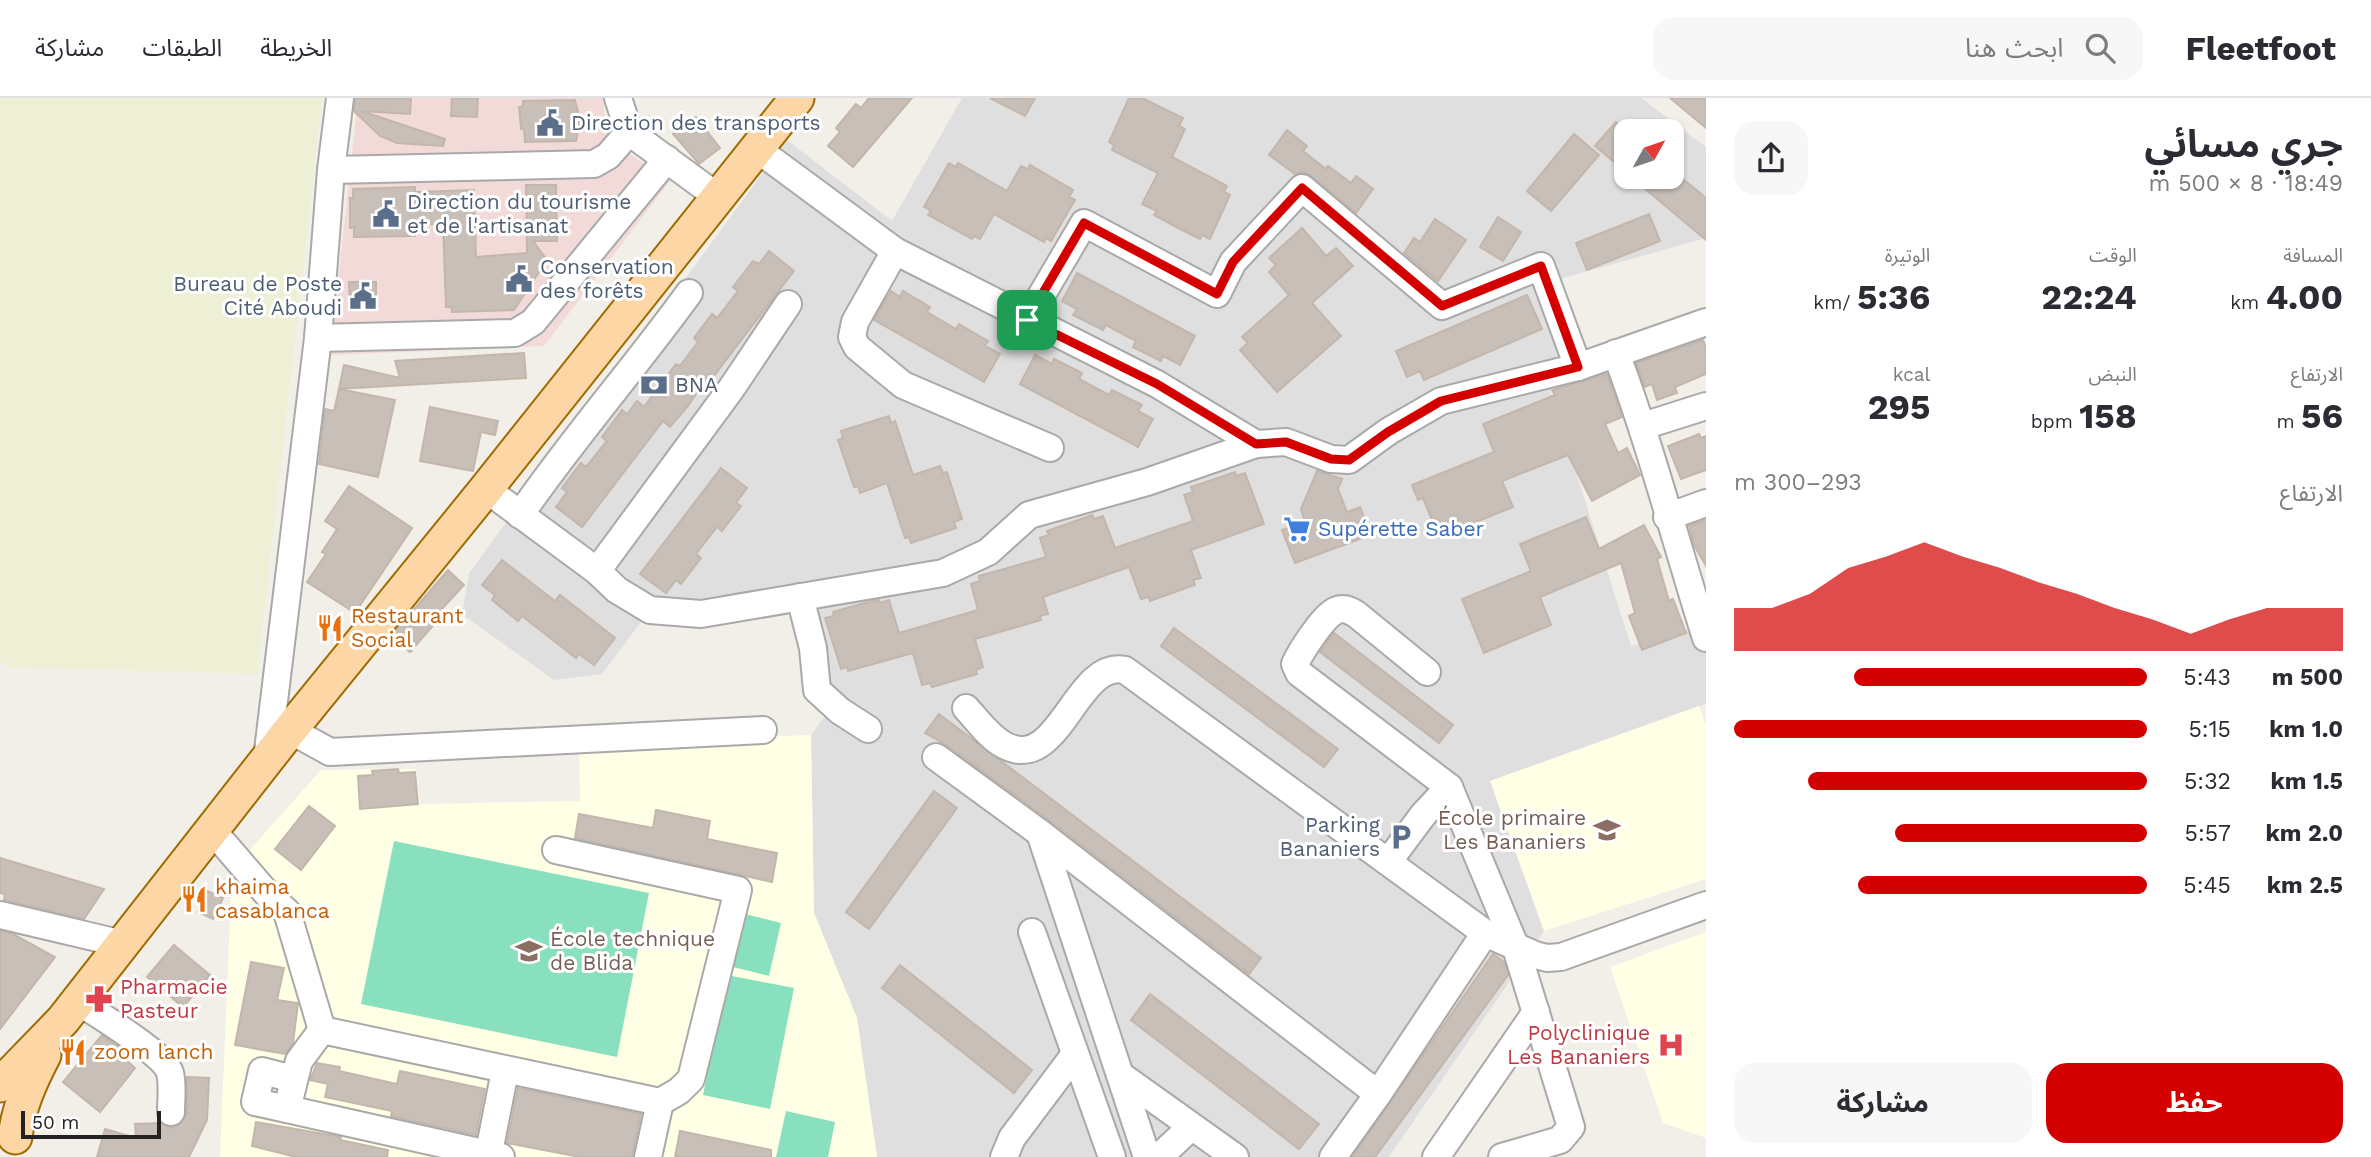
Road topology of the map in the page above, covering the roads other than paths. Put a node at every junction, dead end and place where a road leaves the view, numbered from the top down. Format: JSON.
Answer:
{"nodes":[{"id":1,"x":340,"y":98,"type":"edge"},
{"id":2,"x":618,"y":98,"type":"edge"},
{"id":3,"x":797,"y":98,"type":"edge"},
{"id":4,"x":629,"y":132,"type":"junction"},
{"id":5,"x":757,"y":149,"type":"junction"},
{"id":6,"x":667,"y":159,"type":"junction"},
{"id":7,"x":331,"y":170,"type":"junction"},
{"id":8,"x":718,"y":197,"type":"junction"},
{"id":9,"x":895,"y":251,"type":"junction"},
{"id":10,"x":689,"y":293,"type":"dead end"},
{"id":11,"x":788,"y":304,"type":"dead end"},
{"id":12,"x":1027,"y":320,"type":"junction"},
{"id":13,"x":1706,"y":322,"type":"edge"},
{"id":14,"x":318,"y":338,"type":"junction"},
{"id":15,"x":1616,"y":354,"type":"junction"},
{"id":16,"x":1578,"y":367,"type":"junction"},
{"id":17,"x":1706,"y":406,"type":"edge"},
{"id":18,"x":1643,"y":426,"type":"junction"},
{"id":19,"x":1256,"y":444,"type":"junction"},
{"id":20,"x":1050,"y":448,"type":"dead end"},
{"id":21,"x":486,"y":489,"type":"junction"},
{"id":22,"x":1706,"y":503,"type":"edge"},
{"id":23,"x":520,"y":515,"type":"junction"},
{"id":24,"x":1667,"y":517,"type":"junction"},
{"id":25,"x":597,"y":571,"type":"junction"},
{"id":26,"x":800,"y":597,"type":"junction"},
{"id":27,"x":1706,"y":638,"type":"edge"},
{"id":28,"x":1427,"y":672,"type":"dead end"},
{"id":29,"x":966,"y":708,"type":"dead end"},
{"id":30,"x":868,"y":729,"type":"dead end"},
{"id":31,"x":290,"y":730,"type":"junction"},
{"id":32,"x":763,"y":730,"type":"dead end"},
{"id":33,"x":936,"y":757,"type":"dead end"},
{"id":34,"x":267,"y":760,"type":"junction"},
{"id":35,"x":1449,"y":787,"type":"junction"},
{"id":36,"x":212,"y":830,"type":"junction"},
{"id":37,"x":1040,"y":833,"type":"junction"},
{"id":38,"x":556,"y":850,"type":"dead end"},
{"id":39,"x":1388,"y":862,"type":"junction"},
{"id":40,"x":1706,"y":905,"type":"edge"},
{"id":41,"x":0,"y":915,"type":"edge"},
{"id":42,"x":1032,"y":932,"type":"dead end"},
{"id":43,"x":1485,"y":933,"type":"junction"},
{"id":44,"x":123,"y":944,"type":"junction"},
{"id":45,"x":1516,"y":947,"type":"junction"},
{"id":46,"x":70,"y":1011,"type":"junction"},
{"id":47,"x":1536,"y":1012,"type":"junction"},
{"id":48,"x":323,"y":1030,"type":"junction"},
{"id":49,"x":1075,"y":1054,"type":"junction"},
{"id":50,"x":505,"y":1071,"type":"junction"},
{"id":51,"x":1123,"y":1077,"type":"junction"},
{"id":52,"x":0,"y":1085,"type":"edge"},
{"id":53,"x":1378,"y":1094,"type":"junction"},
{"id":54,"x":660,"y":1102,"type":"junction"},
{"id":55,"x":171,"y":1112,"type":"dead end"},
{"id":56,"x":1190,"y":1128,"type":"junction"},
{"id":57,"x":16,"y":1143,"type":"edge"},
{"id":58,"x":492,"y":1156,"type":"edge"},
{"id":59,"x":648,"y":1157,"type":"edge"},
{"id":60,"x":1004,"y":1157,"type":"edge"},
{"id":61,"x":1112,"y":1157,"type":"edge"},
{"id":62,"x":1147,"y":1157,"type":"edge"},
{"id":63,"x":1159,"y":1157,"type":"edge"},
{"id":64,"x":1235,"y":1157,"type":"edge"},
{"id":65,"x":1333,"y":1157,"type":"edge"},
{"id":66,"x":1436,"y":1157,"type":"edge"},
{"id":67,"x":1502,"y":1157,"type":"edge"}],
"edges":[{"from":1,"to":7,"type":"street"},
{"from":2,"to":4,"type":"street"},
{"from":3,"to":5,"type":"main road"},
{"from":4,"to":6,"type":"street"},
{"from":4,"to":7,"type":"street"},
{"from":5,"to":8,"type":"main road"},
{"from":5,"to":9,"type":"street"},
{"from":6,"to":8,"type":"street"},
{"from":6,"to":14,"type":"street"},
{"from":7,"to":14,"type":"street"},
{"from":8,"to":21,"type":"main road"},
{"from":9,"to":12,"type":"street"},
{"from":9,"to":20,"type":"street"},
{"from":10,"to":23,"type":"street"},
{"from":11,"to":25,"type":"street"},
{"from":12,"to":16,"type":"street"},
{"from":12,"to":19,"type":"street"},
{"from":13,"to":15,"type":"street"},
{"from":14,"to":34,"type":"street"},
{"from":15,"to":16,"type":"street"},
{"from":15,"to":18,"type":"street"},
{"from":16,"to":19,"type":"street"},
{"from":17,"to":18,"type":"street"},
{"from":18,"to":24,"type":"street"},
{"from":19,"to":26,"type":"street"},
{"from":21,"to":23,"type":"street"},
{"from":21,"to":31,"type":"main road"},
{"from":22,"to":24,"type":"street"},
{"from":23,"to":25,"type":"street"},
{"from":24,"to":27,"type":"street"},
{"from":25,"to":26,"type":"street"},
{"from":26,"to":30,"type":"street"},
{"from":28,"to":35,"type":"street"},
{"from":29,"to":39,"type":"street"},
{"from":31,"to":32,"type":"street"},
{"from":31,"to":34,"type":"main road"},
{"from":33,"to":37,"type":"street"},
{"from":34,"to":36,"type":"main road"},
{"from":35,"to":39,"type":"street"},
{"from":35,"to":45,"type":"street"},
{"from":36,"to":44,"type":"main road"},
{"from":36,"to":48,"type":"street"},
{"from":37,"to":51,"type":"street"},
{"from":37,"to":53,"type":"street"},
{"from":38,"to":54,"type":"street"},
{"from":39,"to":43,"type":"street"},
{"from":40,"to":45,"type":"street"},
{"from":41,"to":44,"type":"street"},
{"from":42,"to":49,"type":"street"},
{"from":43,"to":45,"type":"street"},
{"from":43,"to":53,"type":"street"},
{"from":44,"to":46,"type":"main road"},
{"from":45,"to":47,"type":"street"},
{"from":46,"to":52,"type":"main road"},
{"from":46,"to":55,"type":"street"},
{"from":46,"to":57,"type":"main road"},
{"from":47,"to":66,"type":"street"},
{"from":47,"to":67,"type":"street"},
{"from":48,"to":50,"type":"street"},
{"from":48,"to":58,"type":"street"},
{"from":49,"to":60,"type":"street"},
{"from":49,"to":61,"type":"street"},
{"from":50,"to":54,"type":"street"},
{"from":50,"to":58,"type":"street"},
{"from":51,"to":56,"type":"street"},
{"from":51,"to":62,"type":"street"},
{"from":53,"to":65,"type":"street"},
{"from":54,"to":59,"type":"street"},
{"from":56,"to":63,"type":"street"},
{"from":56,"to":64,"type":"street"}]}
